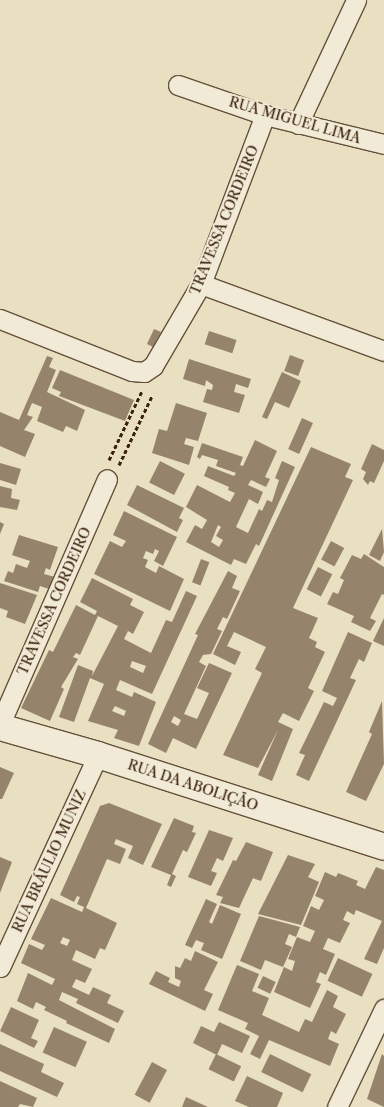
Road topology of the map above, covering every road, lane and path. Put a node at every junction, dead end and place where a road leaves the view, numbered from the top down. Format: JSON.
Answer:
{"nodes":[{"id":1,"x":356,"y":0,"type":"edge"},
{"id":2,"x":178,"y":85,"type":"dead end"},
{"id":3,"x":265,"y":115,"type":"junction"},
{"id":4,"x":298,"y":124,"type":"junction"},
{"id":5,"x":384,"y":144,"type":"edge"},
{"id":6,"x":201,"y":284,"type":"junction"},
{"id":7,"x":0,"y":320,"type":"edge"},
{"id":8,"x":384,"y":350,"type":"edge"},
{"id":9,"x":142,"y":391,"type":"dead end"},
{"id":10,"x":152,"y":396,"type":"dead end"},
{"id":11,"x":109,"y":473,"type":"junction"},
{"id":12,"x":0,"y":726,"type":"edge"},
{"id":13,"x":98,"y":755,"type":"junction"},
{"id":14,"x":384,"y":847,"type":"edge"},
{"id":15,"x":0,"y":967,"type":"edge"},
{"id":16,"x":384,"y":1009,"type":"edge"},
{"id":17,"x":337,"y":1107,"type":"edge"}],
"edges":[{"from":1,"to":4,"type":"street"},
{"from":2,"to":3,"type":"street","name":"RUA MIGUEL LIMA"},
{"from":3,"to":4,"type":"street","name":"RUA MIGUEL LIMA"},
{"from":3,"to":6,"type":"street","name":"TRAVESSA CORDEIRO"},
{"from":4,"to":5,"type":"street","name":"RUA MIGUEL LIMA"},
{"from":6,"to":7,"type":"street","name":"TRAVESSA CORDEIRO"},
{"from":6,"to":8,"type":"street"},
{"from":9,"to":11,"type":"path"},
{"from":10,"to":11,"type":"path"},
{"from":11,"to":12,"type":"street","name":"TRAVESSA CORDEIRO"},
{"from":12,"to":13,"type":"street","name":"RUA DA ABOLIÇÃO"},
{"from":13,"to":14,"type":"street","name":"RUA DA ABOLIÇÃO"},
{"from":13,"to":15,"type":"street","name":"RUA BRÁULIO MUNIZ"},
{"from":16,"to":17,"type":"street"}]}
